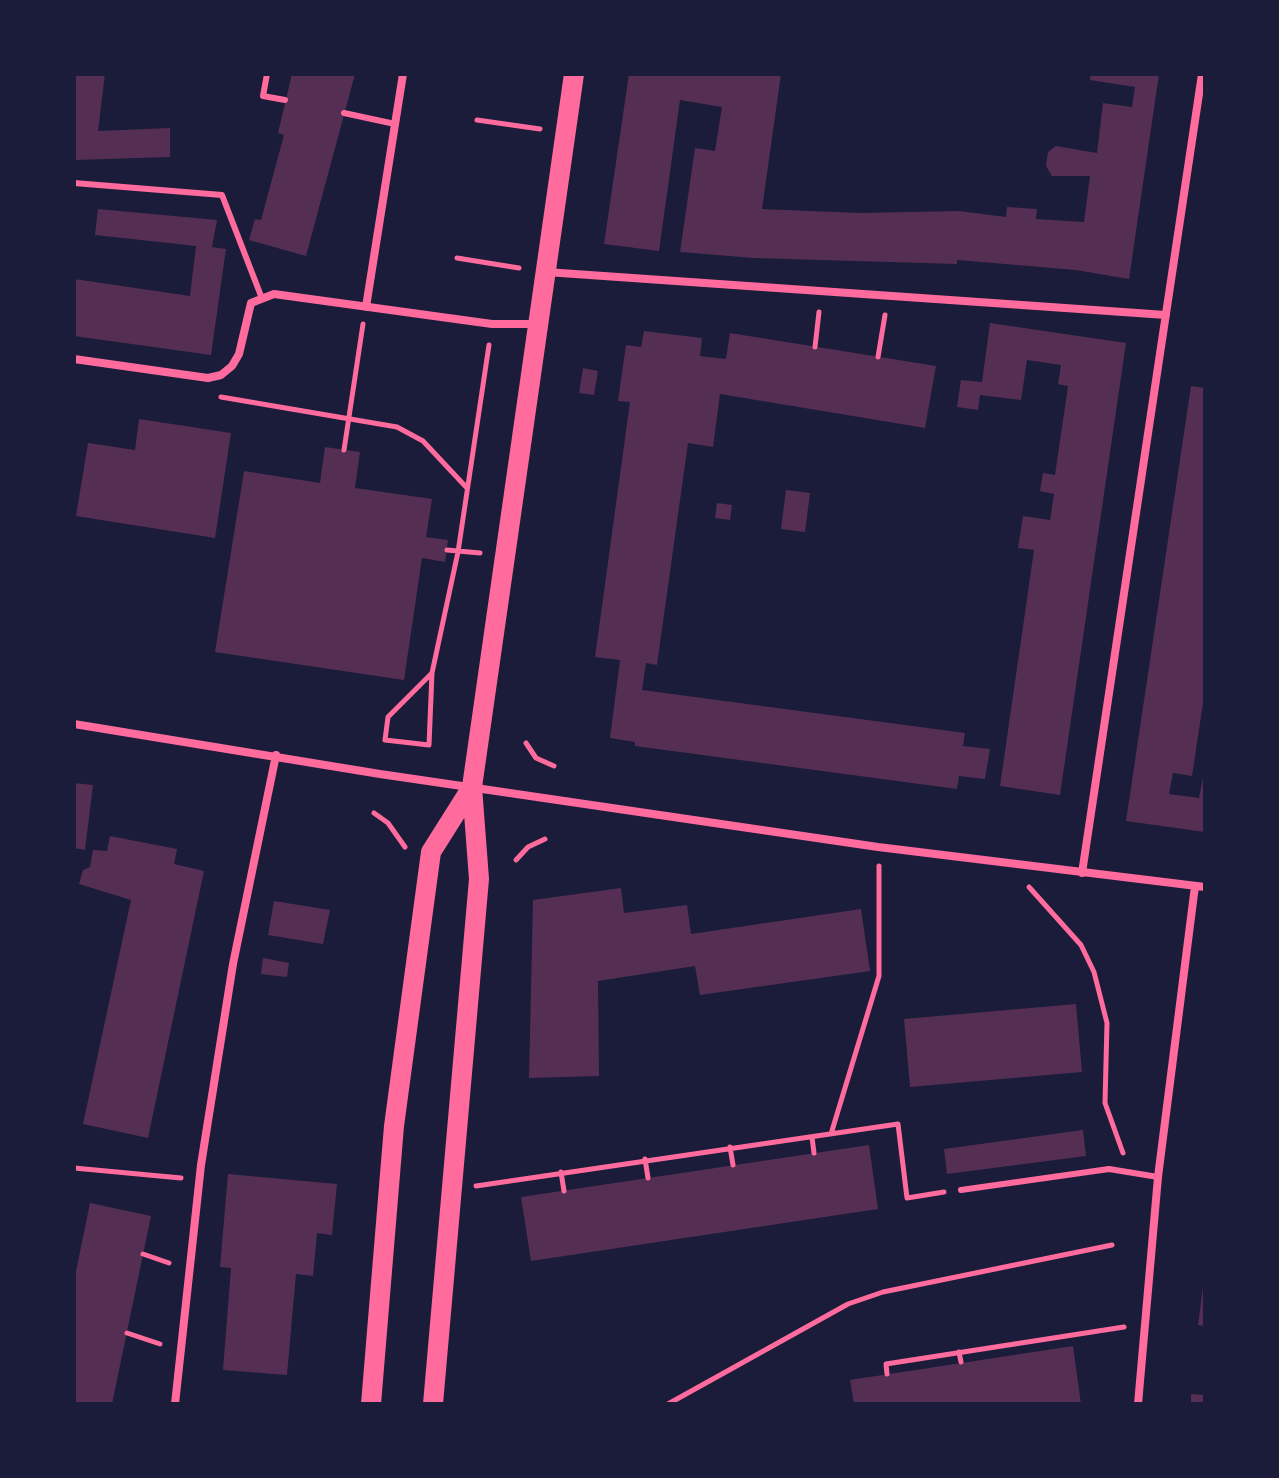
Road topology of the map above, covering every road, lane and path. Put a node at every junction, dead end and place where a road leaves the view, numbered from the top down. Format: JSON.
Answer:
{"nodes":[{"id":1,"x":267,"y":74,"type":"edge"},
{"id":2,"x":403,"y":74,"type":"edge"},
{"id":3,"x":574,"y":74,"type":"edge"},
{"id":4,"x":1202,"y":74,"type":"edge"},
{"id":5,"x":285,"y":100,"type":"dead end"},
{"id":6,"x":344,"y":113,"type":"dead end"},
{"id":7,"x":477,"y":120,"type":"dead end"},
{"id":8,"x":395,"y":124,"type":"junction"},
{"id":9,"x":565,"y":133,"type":"junction"},
{"id":10,"x":74,"y":183,"type":"edge"},
{"id":11,"x":457,"y":258,"type":"dead end"},
{"id":12,"x":545,"y":272,"type":"junction"},
{"id":13,"x":822,"y":294,"type":"junction"},
{"id":14,"x":888,"y":295,"type":"junction"},
{"id":15,"x":261,"y":296,"type":"junction"},
{"id":16,"x":366,"y":307,"type":"junction"},
{"id":17,"x":1166,"y":315,"type":"junction"},
{"id":18,"x":492,"y":324,"type":"junction"},
{"id":19,"x":538,"y":324,"type":"junction"},
{"id":20,"x":815,"y":347,"type":"dead end"},
{"id":21,"x":878,"y":357,"type":"dead end"},
{"id":22,"x":74,"y":359,"type":"edge"},
{"id":23,"x":221,"y":375,"type":"junction"},
{"id":24,"x":348,"y":420,"type":"junction"},
{"id":25,"x":344,"y":450,"type":"dead end"},
{"id":26,"x":467,"y":489,"type":"junction"},
{"id":27,"x":432,"y":673,"type":"junction"},
{"id":28,"x":74,"y":724,"type":"edge"},
{"id":29,"x":526,"y":743,"type":"dead end"},
{"id":30,"x":276,"y":755,"type":"junction"},
{"id":31,"x":554,"y":766,"type":"dead end"},
{"id":32,"x":472,"y":787,"type":"junction"},
{"id":33,"x":374,"y":813,"type":"dead end"},
{"id":34,"x":545,"y":839,"type":"dead end"},
{"id":35,"x":878,"y":847,"type":"junction"},
{"id":36,"x":407,"y":852,"type":"dead end"},
{"id":37,"x":516,"y":860,"type":"dead end"},
{"id":38,"x":1017,"y":865,"type":"junction"},
{"id":39,"x":1082,"y":873,"type":"junction"},
{"id":40,"x":1200,"y":887,"type":"edge"},
{"id":41,"x":831,"y":1134,"type":"junction"},
{"id":42,"x":812,"y":1137,"type":"junction"},
{"id":43,"x":730,"y":1147,"type":"junction"},
{"id":44,"x":814,"y":1153,"type":"dead end"},
{"id":45,"x":645,"y":1159,"type":"junction"},
{"id":46,"x":733,"y":1165,"type":"dead end"},
{"id":47,"x":74,"y":1168,"type":"edge"},
{"id":48,"x":561,"y":1172,"type":"junction"},
{"id":49,"x":1132,"y":1172,"type":"junction"},
{"id":50,"x":1158,"y":1177,"type":"junction"},
{"id":51,"x":648,"y":1178,"type":"dead end"},
{"id":52,"x":199,"y":1180,"type":"junction"},
{"id":53,"x":451,"y":1189,"type":"junction"},
{"id":54,"x":961,"y":1190,"type":"joint"},
{"id":55,"x":564,"y":1191,"type":"dead end"},
{"id":56,"x":1112,"y":1245,"type":"dead end"},
{"id":57,"x":1144,"y":1325,"type":"junction"},
{"id":58,"x":127,"y":1333,"type":"dead end"},
{"id":59,"x":1034,"y":1341,"type":"junction"},
{"id":60,"x":181,"y":1350,"type":"junction"},
{"id":61,"x":959,"y":1352,"type":"junction"},
{"id":62,"x":1036,"y":1352,"type":"dead end"},
{"id":63,"x":961,"y":1362,"type":"dead end"},
{"id":64,"x":887,"y":1374,"type":"dead end"},
{"id":65,"x":175,"y":1404,"type":"edge"},
{"id":66,"x":371,"y":1404,"type":"edge"},
{"id":67,"x":433,"y":1404,"type":"edge"},
{"id":68,"x":668,"y":1404,"type":"edge"},
{"id":69,"x":1138,"y":1404,"type":"edge"}],
"edges":[{"from":1,"to":5,"type":"lane"},
{"from":2,"to":8,"type":"street"},
{"from":3,"to":9,"type":"main road"},
{"from":4,"to":17,"type":"street"},
{"from":6,"to":8,"type":"lane"},
{"from":7,"to":9,"type":"path"},
{"from":8,"to":16,"type":"street"},
{"from":9,"to":12,"type":"main road"},
{"from":10,"to":15,"type":"lane"},
{"from":11,"to":12,"type":"path"},
{"from":12,"to":13,"type":"street"},
{"from":12,"to":19,"type":"main road"},
{"from":13,"to":14,"type":"street"},
{"from":13,"to":20,"type":"path"},
{"from":14,"to":17,"type":"street"},
{"from":14,"to":21,"type":"path"},
{"from":15,"to":16,"type":"street"},
{"from":15,"to":23,"type":"street"},
{"from":16,"to":18,"type":"street"},
{"from":16,"to":24,"type":"path"},
{"from":17,"to":39,"type":"street"},
{"from":18,"to":19,"type":"street"},
{"from":18,"to":26,"type":"path"},
{"from":19,"to":32,"type":"main road"},
{"from":22,"to":23,"type":"street"},
{"from":23,"to":24,"type":"path"},
{"from":24,"to":25,"type":"path"},
{"from":24,"to":26,"type":"path"},
{"from":26,"to":27,"type":"path"},
{"from":27,"to":27,"type":"path"},
{"from":28,"to":30,"type":"street"},
{"from":29,"to":31,"type":"path"},
{"from":30,"to":32,"type":"street"},
{"from":30,"to":52,"type":"street"},
{"from":32,"to":35,"type":"street"},
{"from":32,"to":53,"type":"main road"},
{"from":32,"to":66,"type":"main road"},
{"from":33,"to":36,"type":"path"},
{"from":34,"to":37,"type":"path"},
{"from":35,"to":38,"type":"street"},
{"from":35,"to":41,"type":"path"},
{"from":38,"to":39,"type":"street"},
{"from":38,"to":49,"type":"path"},
{"from":39,"to":40,"type":"street"},
{"from":40,"to":50,"type":"street"},
{"from":41,"to":42,"type":"path"},
{"from":41,"to":54,"type":"path"},
{"from":42,"to":43,"type":"path"},
{"from":42,"to":44,"type":"path"},
{"from":43,"to":45,"type":"path"},
{"from":43,"to":46,"type":"path"},
{"from":45,"to":48,"type":"path"},
{"from":45,"to":51,"type":"path"},
{"from":47,"to":52,"type":"path"},
{"from":48,"to":53,"type":"path"},
{"from":48,"to":55,"type":"path"},
{"from":49,"to":50,"type":"lane"},
{"from":49,"to":54,"type":"lane"},
{"from":50,"to":57,"type":"street"},
{"from":52,"to":60,"type":"street"},
{"from":53,"to":67,"type":"main road"},
{"from":56,"to":68,"type":"path"},
{"from":57,"to":59,"type":"path"},
{"from":57,"to":69,"type":"street"},
{"from":58,"to":60,"type":"path"},
{"from":59,"to":61,"type":"path"},
{"from":59,"to":62,"type":"path"},
{"from":60,"to":65,"type":"street"},
{"from":61,"to":63,"type":"path"},
{"from":61,"to":64,"type":"path"}]}
